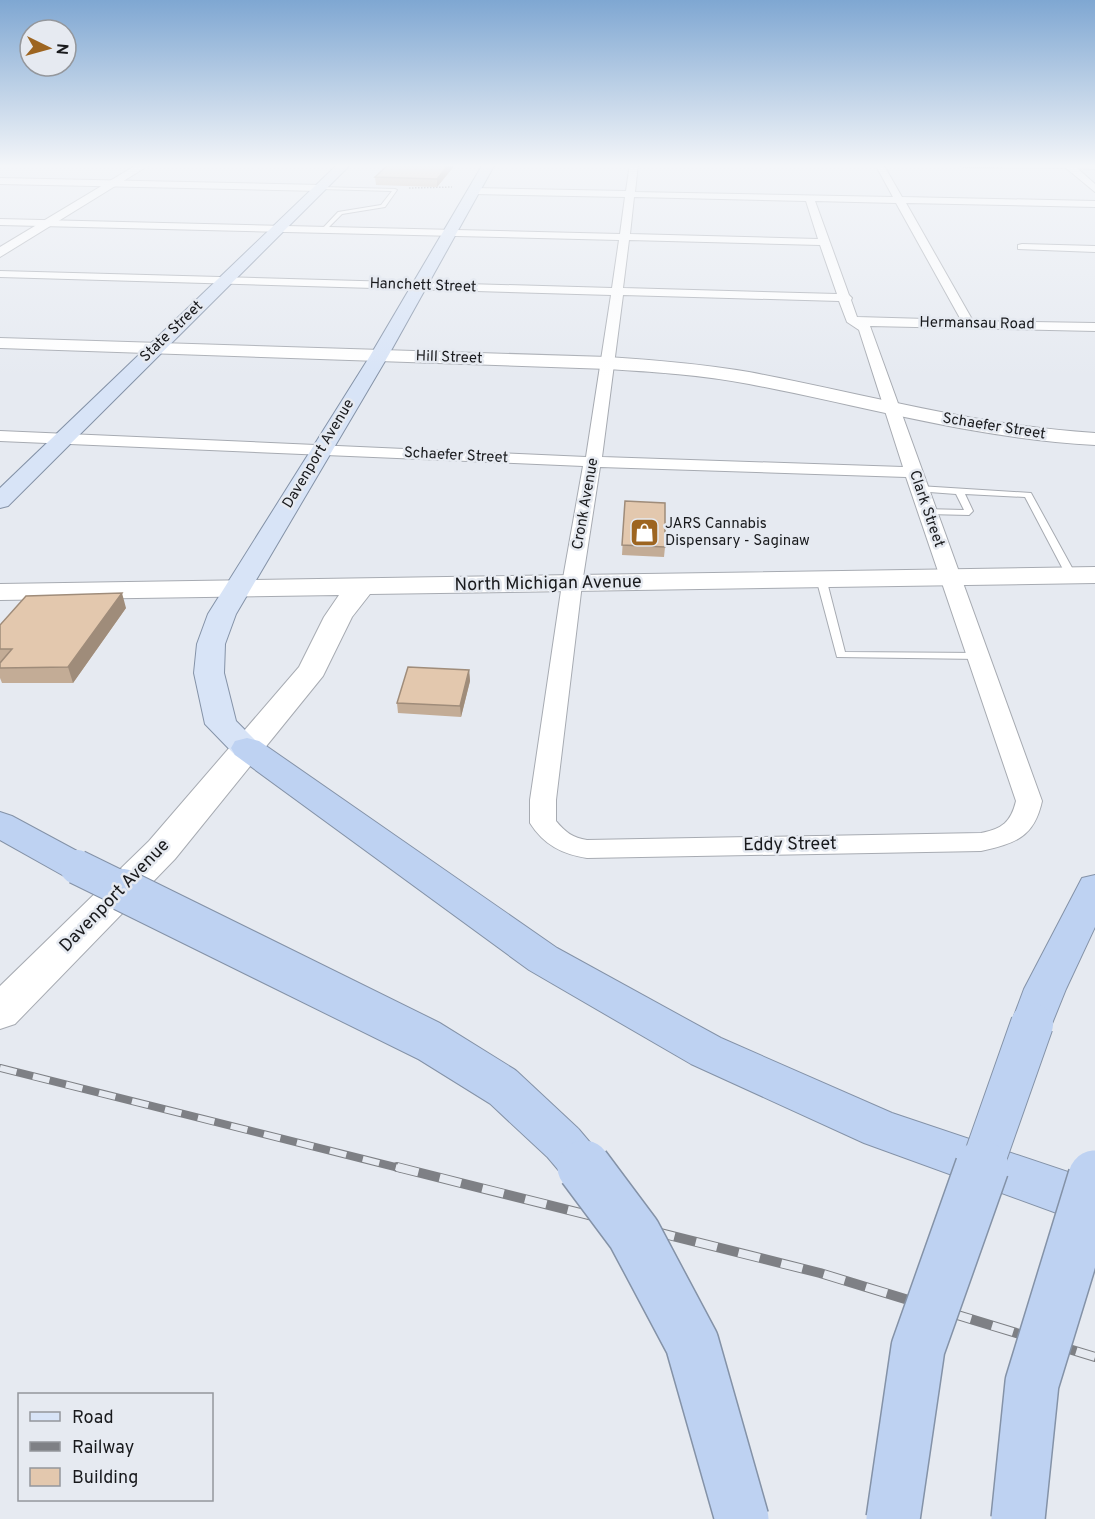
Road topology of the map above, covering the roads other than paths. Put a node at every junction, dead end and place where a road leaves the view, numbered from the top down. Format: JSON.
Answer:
{"nodes":[{"id":1,"x":30,"y":235,"type":"edge"},
{"id":2,"x":274,"y":235,"type":"edge"},
{"id":3,"x":449,"y":235,"type":"edge"},
{"id":4,"x":532,"y":235,"type":"edge"},
{"id":5,"x":823,"y":235,"type":"edge"},
{"id":6,"x":920,"y":235,"type":"edge"},
{"id":7,"x":624,"y":237,"type":"junction"},
{"id":8,"x":825,"y":242,"type":"junction"},
{"id":9,"x":1022,"y":247,"type":"dead end"},
{"id":10,"x":1095,"y":249,"type":"edge"},
{"id":11,"x":0,"y":253,"type":"edge"},
{"id":12,"x":0,"y":274,"type":"edge"},
{"id":13,"x":226,"y":280,"type":"junction"},
{"id":14,"x":418,"y":286,"type":"junction"},
{"id":15,"x":616,"y":292,"type":"junction"},
{"id":16,"x":846,"y":298,"type":"junction"},
{"id":17,"x":859,"y":322,"type":"junction"},
{"id":18,"x":969,"y":324,"type":"junction"},
{"id":19,"x":1095,"y":327,"type":"edge"},
{"id":20,"x":0,"y":343,"type":"edge"},
{"id":21,"x":156,"y":348,"type":"junction"},
{"id":22,"x":379,"y":356,"type":"junction"},
{"id":23,"x":608,"y":363,"type":"junction"},
{"id":24,"x":894,"y":408,"type":"junction"},
{"id":25,"x":0,"y":436,"type":"edge"},
{"id":26,"x":63,"y":438,"type":"junction"},
{"id":27,"x":1095,"y":439,"type":"edge"},
{"id":28,"x":322,"y":450,"type":"junction"},
{"id":29,"x":592,"y":462,"type":"junction"},
{"id":30,"x":916,"y":481,"type":"junction"},
{"id":31,"x":959,"y":490,"type":"junction"},
{"id":32,"x":4,"y":494,"type":"edge"},
{"id":33,"x":927,"y":511,"type":"junction"},
{"id":34,"x":1083,"y":575,"type":"edge"},
{"id":35,"x":951,"y":577,"type":"junction"},
{"id":36,"x":821,"y":578,"type":"junction"},
{"id":37,"x":572,"y":584,"type":"junction"},
{"id":38,"x":362,"y":587,"type":"junction"},
{"id":39,"x":237,"y":589,"type":"junction"},
{"id":40,"x":0,"y":592,"type":"edge"},
{"id":41,"x":979,"y":656,"type":"junction"},
{"id":42,"x":247,"y":748,"type":"junction"},
{"id":43,"x":0,"y":824,"type":"edge"},
{"id":44,"x":1021,"y":825,"type":"joint"},
{"id":45,"x":556,"y":839,"type":"joint"},
{"id":46,"x":1095,"y":888,"type":"edge"},
{"id":47,"x":0,"y":1012,"type":"edge"},
{"id":48,"x":1095,"y":1177,"type":"edge"},
{"id":49,"x":1095,"y":1204,"type":"edge"},
{"id":50,"x":742,"y":1519,"type":"edge"},
{"id":51,"x":893,"y":1519,"type":"edge"},
{"id":52,"x":1018,"y":1519,"type":"edge"}],
"edges":[{"from":1,"to":11,"type":"street"},
{"from":2,"to":13,"type":"main road","name":"State Street"},
{"from":3,"to":14,"type":"main road","name":"Davenport Avenue"},
{"from":4,"to":7,"type":"street"},
{"from":5,"to":8,"type":"street","name":"Clark Street"},
{"from":6,"to":18,"type":"street"},
{"from":7,"to":8,"type":"street"},
{"from":7,"to":15,"type":"street","name":"Cronk Avenue"},
{"from":8,"to":16,"type":"street","name":"Clark Street"},
{"from":9,"to":10,"type":"street"},
{"from":12,"to":13,"type":"street","name":"Hanchett Street"},
{"from":13,"to":14,"type":"street","name":"Hanchett Street"},
{"from":13,"to":21,"type":"main road","name":"State Street"},
{"from":14,"to":15,"type":"street","name":"Hanchett Street"},
{"from":14,"to":22,"type":"main road","name":"Davenport Avenue"},
{"from":15,"to":16,"type":"street","name":"Hanchett Street"},
{"from":15,"to":23,"type":"street","name":"Cronk Avenue"},
{"from":16,"to":17,"type":"street","name":"Clark Street"},
{"from":17,"to":18,"type":"street","name":"Hermansau Road"},
{"from":17,"to":24,"type":"street","name":"Clark Street"},
{"from":18,"to":19,"type":"street","name":"Hermansau Road"},
{"from":20,"to":21,"type":"main road","name":"Hill Street"},
{"from":21,"to":22,"type":"main road","name":"Hill Street"},
{"from":21,"to":26,"type":"main road","name":"State Street"},
{"from":22,"to":23,"type":"main road","name":"Hill Street"},
{"from":22,"to":28,"type":"main road","name":"Davenport Avenue"},
{"from":23,"to":24,"type":"main road","name":"Hill Street"},
{"from":23,"to":29,"type":"street","name":"Cronk Avenue"},
{"from":24,"to":27,"type":"main road","name":"Schaefer Street"},
{"from":24,"to":30,"type":"street","name":"Clark Street"},
{"from":25,"to":26,"type":"street","name":"Schaefer Street"},
{"from":26,"to":28,"type":"street","name":"Schaefer Street"},
{"from":26,"to":32,"type":"main road","name":"State Street"},
{"from":28,"to":29,"type":"street","name":"Schaefer Street"},
{"from":28,"to":39,"type":"main road","name":"Davenport Avenue"},
{"from":29,"to":30,"type":"street","name":"Schaefer Street"},
{"from":29,"to":37,"type":"street","name":"Cronk Avenue"},
{"from":30,"to":31,"type":"lane"},
{"from":30,"to":33,"type":"street","name":"Clark Street"},
{"from":31,"to":33,"type":"lane"},
{"from":31,"to":34,"type":"lane"},
{"from":33,"to":35,"type":"street","name":"Clark Street"},
{"from":34,"to":35,"type":"main road","name":"North Michigan Avenue"},
{"from":35,"to":36,"type":"main road","name":"North Michigan Avenue"},
{"from":35,"to":41,"type":"street","name":"Clark Street"},
{"from":36,"to":37,"type":"main road","name":"North Michigan Avenue"},
{"from":36,"to":41,"type":"lane"},
{"from":37,"to":38,"type":"main road","name":"North Michigan Avenue"},
{"from":37,"to":45,"type":"street","name":"Cronk Avenue"},
{"from":38,"to":39,"type":"main road","name":"North Michigan Avenue"},
{"from":38,"to":42,"type":"main road","name":"Davenport Avenue"},
{"from":39,"to":40,"type":"main road","name":"North Michigan Avenue"},
{"from":39,"to":42,"type":"main road","name":"Davenport Avenue"},
{"from":41,"to":44,"type":"street","name":"Clark Street"},
{"from":42,"to":47,"type":"main road","name":"Davenport Avenue"},
{"from":42,"to":49,"type":"highway"},
{"from":43,"to":50,"type":"highway","bridge":true},
{"from":44,"to":45,"type":"street","name":"Eddy Street"},
{"from":46,"to":51,"type":"highway","bridge":true},
{"from":48,"to":52,"type":"highway","bridge":true}]}
